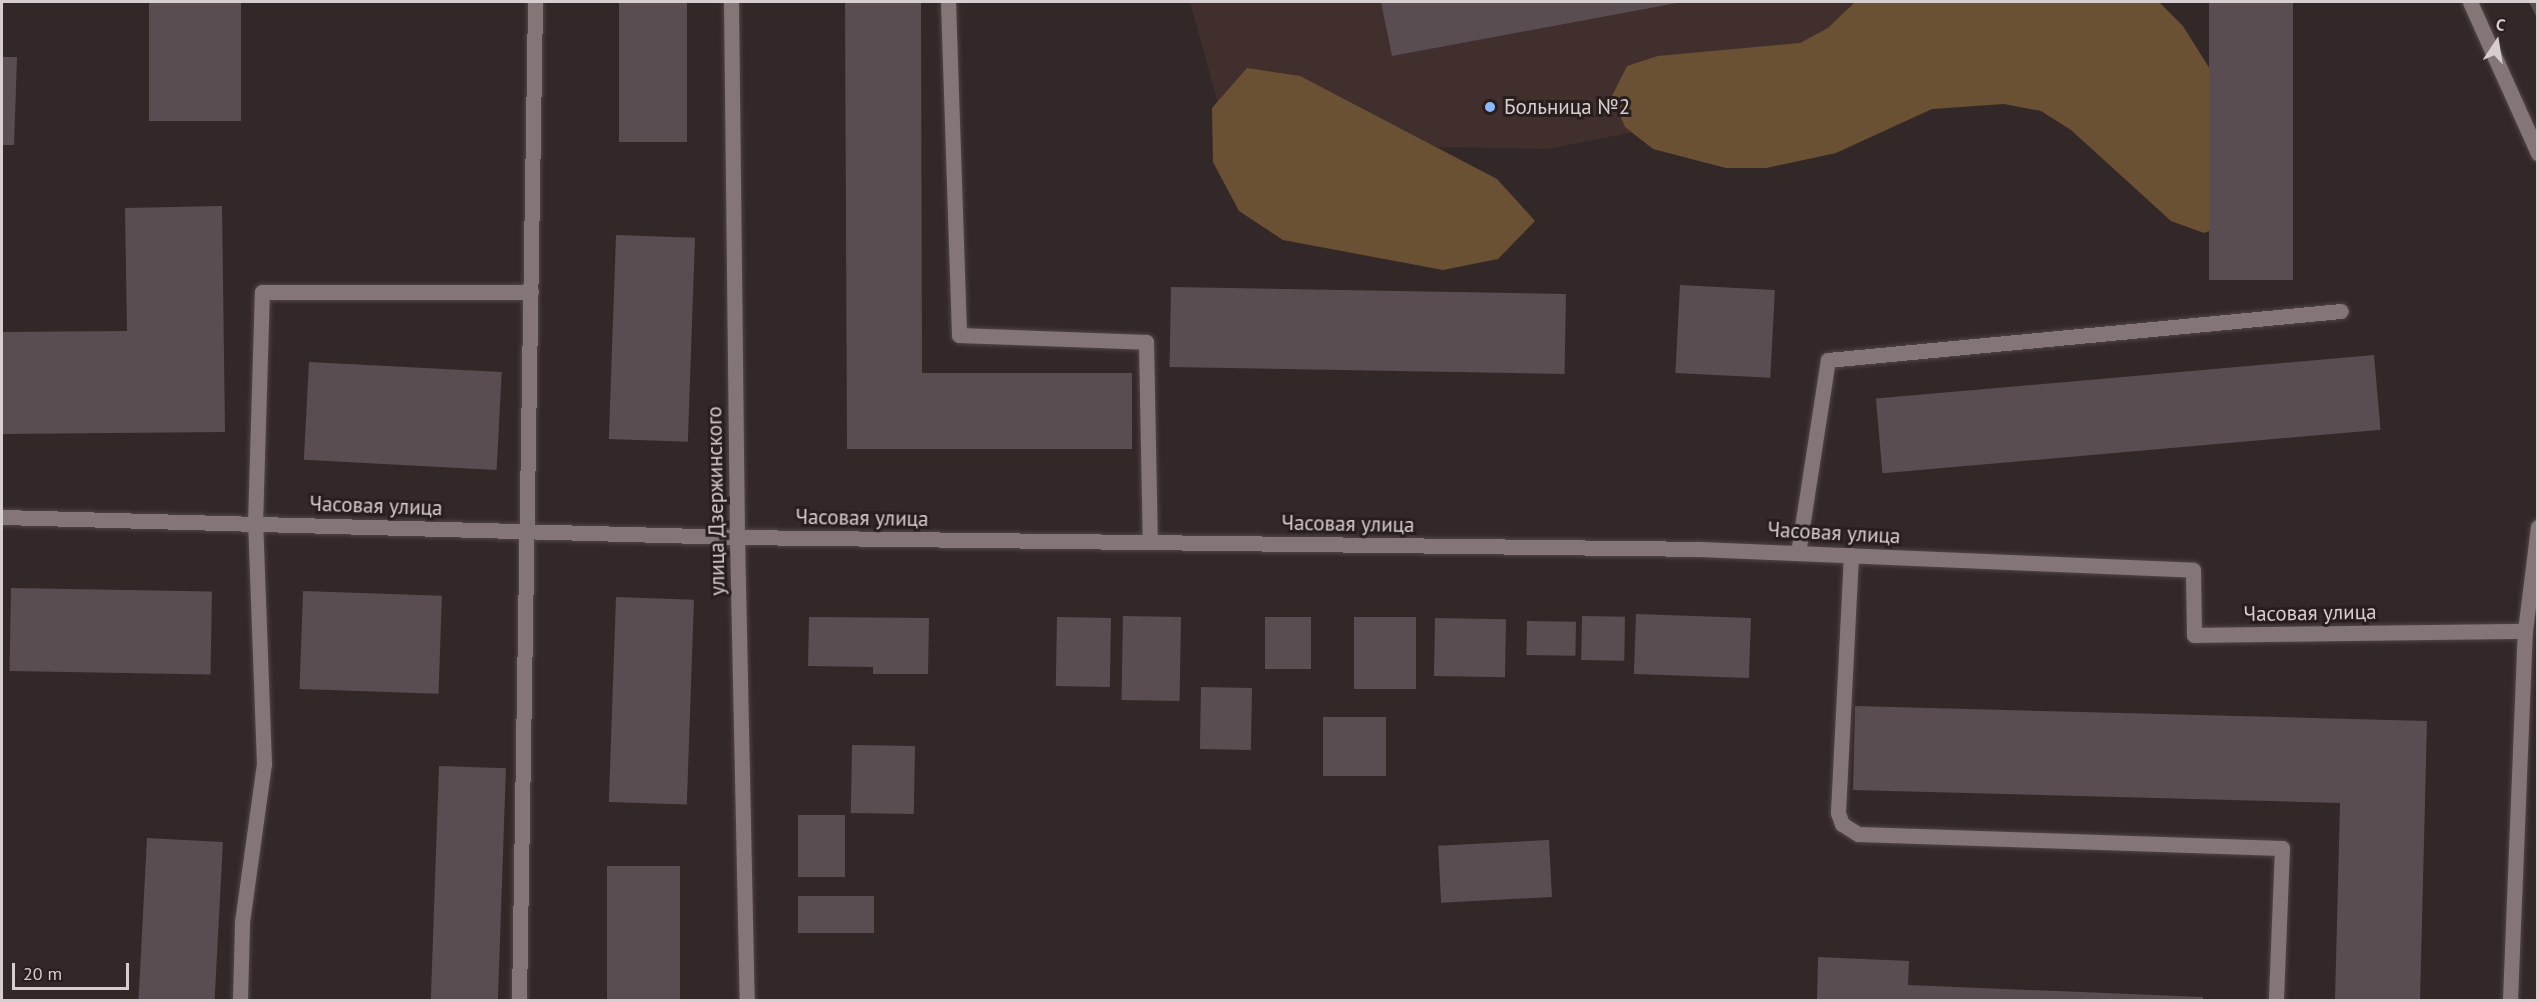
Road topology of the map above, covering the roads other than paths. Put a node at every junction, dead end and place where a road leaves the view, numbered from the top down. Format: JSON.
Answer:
{"nodes":[{"id":1,"x":535,"y":2,"type":"edge"},
{"id":2,"x":731,"y":2,"type":"edge"},
{"id":3,"x":948,"y":2,"type":"edge"},
{"id":4,"x":2470,"y":2,"type":"edge"},
{"id":5,"x":2538,"y":153,"type":"edge"},
{"id":6,"x":531,"y":292,"type":"junction"},
{"id":7,"x":2341,"y":311,"type":"dead end"},
{"id":8,"x":2,"y":517,"type":"edge"},
{"id":9,"x":255,"y":524,"type":"junction"},
{"id":10,"x":2538,"y":527,"type":"edge"},
{"id":11,"x":527,"y":531,"type":"junction"},
{"id":12,"x":737,"y":537,"type":"junction"},
{"id":13,"x":1150,"y":542,"type":"junction"},
{"id":14,"x":1798,"y":553,"type":"junction"},
{"id":15,"x":1851,"y":555,"type":"junction"},
{"id":16,"x":2526,"y":631,"type":"junction"},
{"id":17,"x":240,"y":1000,"type":"edge"},
{"id":18,"x":519,"y":1000,"type":"edge"},
{"id":19,"x":747,"y":1000,"type":"edge"},
{"id":20,"x":2276,"y":1000,"type":"edge"},
{"id":21,"x":2510,"y":1000,"type":"edge"}],
"edges":[{"from":1,"to":6,"type":"street"},
{"from":2,"to":12,"type":"street","name":"улица Дзержинского"},
{"from":3,"to":13,"type":"street"},
{"from":4,"to":5,"type":"street"},
{"from":6,"to":9,"type":"street"},
{"from":6,"to":11,"type":"street"},
{"from":7,"to":14,"type":"street"},
{"from":8,"to":9,"type":"street","name":"Часовая улица"},
{"from":9,"to":11,"type":"street","name":"Часовая улица"},
{"from":9,"to":17,"type":"street"},
{"from":10,"to":16,"type":"street"},
{"from":11,"to":12,"type":"street","name":"Часовая улица"},
{"from":11,"to":18,"type":"street"},
{"from":12,"to":13,"type":"street","name":"Часовая улица"},
{"from":12,"to":19,"type":"street","name":"улица Дзержинского"},
{"from":13,"to":14,"type":"street","name":"Часовая улица"},
{"from":14,"to":15,"type":"street","name":"Часовая улица"},
{"from":15,"to":16,"type":"street","name":"Часовая улица"},
{"from":15,"to":20,"type":"street"},
{"from":16,"to":21,"type":"street"}]}
